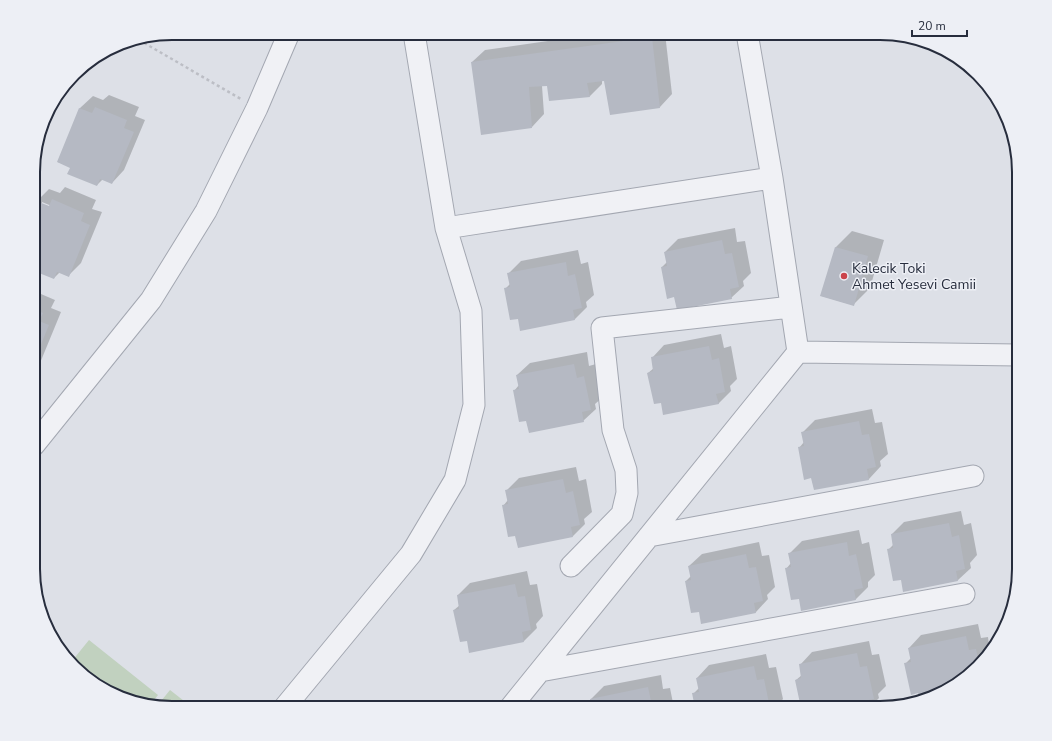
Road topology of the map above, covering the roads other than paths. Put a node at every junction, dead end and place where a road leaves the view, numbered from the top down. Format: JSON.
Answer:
{"nodes":[{"id":1,"x":286,"y":40,"type":"edge"},
{"id":2,"x":420,"y":40,"type":"edge"},
{"id":3,"x":748,"y":40,"type":"edge"},
{"id":4,"x":772,"y":178,"type":"junction"},
{"id":5,"x":446,"y":228,"type":"junction"},
{"id":6,"x":791,"y":307,"type":"junction"},
{"id":7,"x":798,"y":352,"type":"junction"},
{"id":8,"x":1012,"y":355,"type":"edge"},
{"id":9,"x":40,"y":438,"type":"edge"},
{"id":10,"x":973,"y":476,"type":"dead end"},
{"id":11,"x":649,"y":536,"type":"junction"},
{"id":12,"x":571,"y":566,"type":"dead end"},
{"id":13,"x":964,"y":594,"type":"dead end"},
{"id":14,"x":540,"y":671,"type":"junction"},
{"id":15,"x":290,"y":701,"type":"edge"},
{"id":16,"x":516,"y":701,"type":"edge"}],
"edges":[{"from":1,"to":9,"type":"street"},
{"from":2,"to":5,"type":"street"},
{"from":3,"to":4,"type":"street"},
{"from":4,"to":5,"type":"street"},
{"from":4,"to":6,"type":"street"},
{"from":5,"to":15,"type":"street"},
{"from":6,"to":7,"type":"street"},
{"from":6,"to":12,"type":"street"},
{"from":7,"to":8,"type":"street"},
{"from":7,"to":11,"type":"street"},
{"from":10,"to":11,"type":"street"},
{"from":11,"to":14,"type":"street"},
{"from":13,"to":14,"type":"street"},
{"from":14,"to":16,"type":"street"}]}
